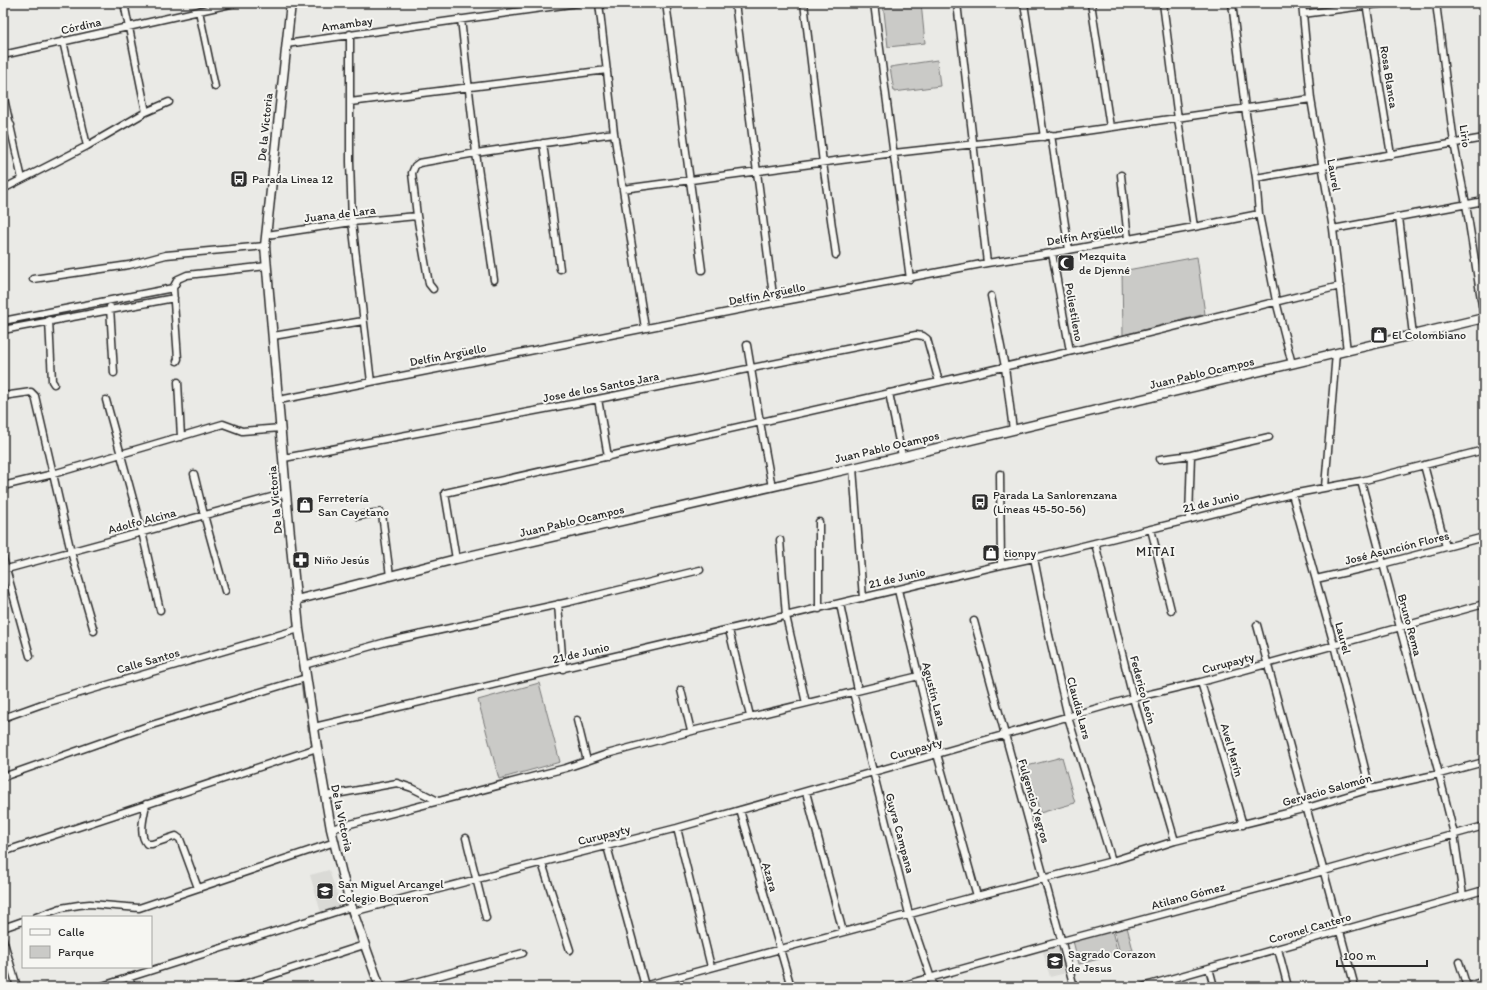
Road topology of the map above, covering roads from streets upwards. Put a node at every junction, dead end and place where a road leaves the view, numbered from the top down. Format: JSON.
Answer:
{"nodes":[{"id":1,"x":124,"y":3,"type":"edge"},
{"id":2,"x":235,"y":3,"type":"edge"},
{"id":3,"x":291,"y":3,"type":"edge"},
{"id":4,"x":578,"y":3,"type":"edge"},
{"id":5,"x":599,"y":3,"type":"edge"},
{"id":6,"x":666,"y":3,"type":"edge"},
{"id":7,"x":735,"y":3,"type":"edge"},
{"id":8,"x":804,"y":3,"type":"edge"},
{"id":9,"x":874,"y":3,"type":"edge"},
{"id":10,"x":957,"y":3,"type":"edge"},
{"id":11,"x":1024,"y":3,"type":"edge"},
{"id":12,"x":1091,"y":3,"type":"edge"},
{"id":13,"x":1163,"y":3,"type":"edge"},
{"id":14,"x":1232,"y":3,"type":"edge"},
{"id":15,"x":1302,"y":3,"type":"edge"},
{"id":16,"x":1386,"y":3,"type":"edge"},
{"id":17,"x":1436,"y":3,"type":"edge"},
{"id":18,"x":1366,"y":4,"type":"edge"},
{"id":19,"x":199,"y":11,"type":"junction"},
{"id":20,"x":1303,"y":14,"type":"junction"},
{"id":21,"x":461,"y":20,"type":"junction"},
{"id":22,"x":128,"y":27,"type":"junction"},
{"id":23,"x":350,"y":34,"type":"junction"},
{"id":24,"x":63,"y":41,"type":"junction"},
{"id":25,"x":286,"y":44,"type":"junction"},
{"id":26,"x":3,"y":55,"type":"edge"},
{"id":27,"x":607,"y":70,"type":"junction"},
{"id":28,"x":215,"y":87,"type":"dead end"},
{"id":29,"x":469,"y":87,"type":"junction"},
{"id":30,"x":3,"y":94,"type":"edge"},
{"id":31,"x":1311,"y":99,"type":"junction"},
{"id":32,"x":169,"y":102,"type":"dead end"},
{"id":33,"x":350,"y":102,"type":"junction"},
{"id":34,"x":1245,"y":108,"type":"junction"},
{"id":35,"x":146,"y":112,"type":"junction"},
{"id":36,"x":1178,"y":119,"type":"junction"},
{"id":37,"x":11,"y":126,"type":"junction"},
{"id":38,"x":1110,"y":127,"type":"junction"},
{"id":39,"x":3,"y":128,"type":"edge"},
{"id":40,"x":614,"y":133,"type":"junction"},
{"id":41,"x":1044,"y":136,"type":"junction"},
{"id":42,"x":1052,"y":136,"type":"junction"},
{"id":43,"x":1484,"y":138,"type":"edge"},
{"id":44,"x":543,"y":142,"type":"junction"},
{"id":45,"x":1454,"y":143,"type":"junction"},
{"id":46,"x":974,"y":144,"type":"junction"},
{"id":47,"x":87,"y":146,"type":"junction"},
{"id":48,"x":476,"y":152,"type":"junction"},
{"id":49,"x":894,"y":153,"type":"junction"},
{"id":50,"x":1391,"y":154,"type":"junction"},
{"id":51,"x":823,"y":163,"type":"junction"},
{"id":52,"x":1322,"y":168,"type":"junction"},
{"id":53,"x":757,"y":172,"type":"junction"},
{"id":54,"x":1121,"y":175,"type":"dead end"},
{"id":55,"x":1256,"y":178,"type":"junction"},
{"id":56,"x":22,"y":179,"type":"junction"},
{"id":57,"x":690,"y":180,"type":"junction"},
{"id":58,"x":3,"y":189,"type":"edge"},
{"id":59,"x":623,"y":189,"type":"junction"},
{"id":60,"x":1484,"y":201,"type":"edge"},
{"id":61,"x":1466,"y":204,"type":"junction"},
{"id":62,"x":1259,"y":214,"type":"junction"},
{"id":63,"x":417,"y":216,"type":"junction"},
{"id":64,"x":1399,"y":216,"type":"junction"},
{"id":65,"x":352,"y":222,"type":"junction"},
{"id":66,"x":1194,"y":227,"type":"junction"},
{"id":67,"x":1333,"y":229,"type":"junction"},
{"id":68,"x":266,"y":235,"type":"junction"},
{"id":69,"x":1128,"y":239,"type":"junction"},
{"id":70,"x":265,"y":246,"type":"junction"},
{"id":71,"x":1069,"y":250,"type":"junction"},
{"id":72,"x":1052,"y":253,"type":"junction"},
{"id":73,"x":836,"y":255,"type":"dead end"},
{"id":74,"x":987,"y":263,"type":"junction"},
{"id":75,"x":267,"y":266,"type":"junction"},
{"id":76,"x":560,"y":269,"type":"dead end"},
{"id":77,"x":702,"y":270,"type":"dead end"},
{"id":78,"x":33,"y":279,"type":"dead end"},
{"id":79,"x":910,"y":279,"type":"junction"},
{"id":80,"x":494,"y":280,"type":"dead end"},
{"id":81,"x":1340,"y":286,"type":"junction"},
{"id":82,"x":173,"y":288,"type":"junction"},
{"id":83,"x":433,"y":289,"type":"dead end"},
{"id":84,"x":991,"y":296,"type":"dead end"},
{"id":85,"x":174,"y":298,"type":"junction"},
{"id":86,"x":110,"y":301,"type":"junction"},
{"id":87,"x":1276,"y":301,"type":"junction"},
{"id":88,"x":774,"y":303,"type":"junction"},
{"id":89,"x":110,"y":310,"type":"junction"},
{"id":90,"x":48,"y":313,"type":"junction"},
{"id":91,"x":1484,"y":318,"type":"edge"},
{"id":92,"x":3,"y":321,"type":"edge"},
{"id":93,"x":48,"y":322,"type":"junction"},
{"id":94,"x":363,"y":322,"type":"junction"},
{"id":95,"x":645,"y":328,"type":"junction"},
{"id":96,"x":3,"y":330,"type":"edge"},
{"id":97,"x":1413,"y":335,"type":"junction"},
{"id":98,"x":273,"y":336,"type":"junction"},
{"id":99,"x":748,"y":345,"type":"dead end"},
{"id":100,"x":1070,"y":351,"type":"junction"},
{"id":101,"x":1347,"y":351,"type":"junction"},
{"id":102,"x":1336,"y":353,"type":"junction"},
{"id":103,"x":177,"y":361,"type":"dead end"},
{"id":104,"x":1292,"y":364,"type":"junction"},
{"id":105,"x":1005,"y":367,"type":"junction"},
{"id":106,"x":752,"y":369,"type":"junction"},
{"id":107,"x":114,"y":373,"type":"dead end"},
{"id":108,"x":178,"y":382,"type":"dead end"},
{"id":109,"x":371,"y":382,"type":"junction"},
{"id":110,"x":939,"y":382,"type":"junction"},
{"id":111,"x":54,"y":384,"type":"dead end"},
{"id":112,"x":889,"y":393,"type":"junction"},
{"id":113,"x":3,"y":396,"type":"edge"},
{"id":114,"x":598,"y":399,"type":"junction"},
{"id":115,"x":106,"y":400,"type":"dead end"},
{"id":116,"x":279,"y":400,"type":"junction"},
{"id":117,"x":760,"y":422,"type":"junction"},
{"id":118,"x":281,"y":428,"type":"junction"},
{"id":119,"x":1014,"y":430,"type":"junction"},
{"id":120,"x":181,"y":436,"type":"junction"},
{"id":121,"x":1269,"y":437,"type":"dead end"},
{"id":122,"x":1484,"y":450,"type":"edge"},
{"id":123,"x":120,"y":454,"type":"junction"},
{"id":124,"x":1191,"y":455,"type":"junction"},
{"id":125,"x":902,"y":456,"type":"junction"},
{"id":126,"x":608,"y":457,"type":"junction"},
{"id":127,"x":284,"y":458,"type":"junction"},
{"id":128,"x":1160,"y":459,"type":"dead end"},
{"id":129,"x":1424,"y":465,"type":"junction"},
{"id":130,"x":853,"y":468,"type":"junction"},
{"id":131,"x":53,"y":474,"type":"junction"},
{"id":132,"x":194,"y":474,"type":"dead end"},
{"id":133,"x":1000,"y":474,"type":"dead end"},
{"id":134,"x":1361,"y":481,"type":"junction"},
{"id":135,"x":3,"y":486,"type":"edge"},
{"id":136,"x":772,"y":487,"type":"junction"},
{"id":137,"x":1325,"y":487,"type":"junction"},
{"id":138,"x":286,"y":493,"type":"junction"},
{"id":139,"x":1292,"y":494,"type":"junction"},
{"id":140,"x":204,"y":515,"type":"junction"},
{"id":141,"x":358,"y":516,"type":"dead end"},
{"id":142,"x":1189,"y":519,"type":"junction"},
{"id":143,"x":819,"y":522,"type":"dead end"},
{"id":144,"x":1151,"y":529,"type":"junction"},
{"id":145,"x":142,"y":532,"type":"junction"},
{"id":146,"x":1484,"y":537,"type":"edge"},
{"id":147,"x":780,"y":540,"type":"dead end"},
{"id":148,"x":1095,"y":542,"type":"junction"},
{"id":149,"x":1446,"y":547,"type":"junction"},
{"id":150,"x":71,"y":552,"type":"junction"},
{"id":151,"x":3,"y":558,"type":"edge"},
{"id":152,"x":1034,"y":558,"type":"junction"},
{"id":153,"x":456,"y":559,"type":"junction"},
{"id":154,"x":1382,"y":564,"type":"junction"},
{"id":155,"x":1001,"y":565,"type":"junction"},
{"id":156,"x":4,"y":569,"type":"edge"},
{"id":157,"x":700,"y":570,"type":"dead end"},
{"id":158,"x":390,"y":576,"type":"junction"},
{"id":159,"x":1316,"y":579,"type":"junction"},
{"id":160,"x":898,"y":590,"type":"junction"},
{"id":161,"x":225,"y":591,"type":"dead end"},
{"id":162,"x":863,"y":598,"type":"junction"},
{"id":163,"x":296,"y":600,"type":"junction"},
{"id":164,"x":558,"y":604,"type":"junction"},
{"id":165,"x":840,"y":604,"type":"junction"},
{"id":166,"x":1484,"y":604,"type":"edge"},
{"id":167,"x":819,"y":609,"type":"junction"},
{"id":168,"x":160,"y":610,"type":"dead end"},
{"id":169,"x":1171,"y":610,"type":"dead end"},
{"id":170,"x":786,"y":616,"type":"junction"},
{"id":171,"x":974,"y":621,"type":"dead end"},
{"id":172,"x":1257,"y":625,"type":"dead end"},
{"id":173,"x":1399,"y":626,"type":"junction"},
{"id":174,"x":299,"y":629,"type":"junction"},
{"id":175,"x":729,"y":630,"type":"junction"},
{"id":176,"x":94,"y":631,"type":"dead end"},
{"id":177,"x":1334,"y":645,"type":"junction"},
{"id":178,"x":30,"y":656,"type":"dead end"},
{"id":179,"x":1268,"y":664,"type":"junction"},
{"id":180,"x":304,"y":665,"type":"junction"},
{"id":181,"x":563,"y":669,"type":"junction"},
{"id":182,"x":919,"y":676,"type":"junction"},
{"id":183,"x":306,"y":678,"type":"junction"},
{"id":184,"x":1201,"y":682,"type":"junction"},
{"id":185,"x":681,"y":690,"type":"dead end"},
{"id":186,"x":856,"y":691,"type":"junction"},
{"id":187,"x":1133,"y":698,"type":"junction"},
{"id":188,"x":806,"y":703,"type":"junction"},
{"id":189,"x":750,"y":716,"type":"junction"},
{"id":190,"x":1068,"y":716,"type":"junction"},
{"id":191,"x":3,"y":718,"type":"edge"},
{"id":192,"x":577,"y":720,"type":"dead end"},
{"id":193,"x":314,"y":727,"type":"junction"},
{"id":194,"x":691,"y":731,"type":"junction"},
{"id":195,"x":1005,"y":735,"type":"junction"},
{"id":196,"x":317,"y":748,"type":"junction"},
{"id":197,"x":937,"y":754,"type":"junction"},
{"id":198,"x":587,"y":761,"type":"junction"},
{"id":199,"x":1484,"y":762,"type":"edge"},
{"id":200,"x":873,"y":772,"type":"junction"},
{"id":201,"x":1439,"y":774,"type":"junction"},
{"id":202,"x":3,"y":777,"type":"edge"},
{"id":203,"x":1370,"y":789,"type":"junction"},
{"id":204,"x":806,"y":792,"type":"junction"},
{"id":205,"x":325,"y":796,"type":"junction"},
{"id":206,"x":438,"y":802,"type":"junction"},
{"id":207,"x":146,"y":804,"type":"junction"},
{"id":208,"x":1307,"y":808,"type":"junction"},
{"id":209,"x":740,"y":810,"type":"junction"},
{"id":210,"x":1243,"y":825,"type":"junction"},
{"id":211,"x":1484,"y":826,"type":"edge"},
{"id":212,"x":677,"y":828,"type":"junction"},
{"id":213,"x":331,"y":829,"type":"junction"},
{"id":214,"x":1454,"y":834,"type":"junction"},
{"id":215,"x":466,"y":838,"type":"dead end"},
{"id":216,"x":1175,"y":841,"type":"junction"},
{"id":217,"x":335,"y":842,"type":"junction"},
{"id":218,"x":607,"y":846,"type":"junction"},
{"id":219,"x":3,"y":852,"type":"edge"},
{"id":220,"x":1112,"y":861,"type":"junction"},
{"id":221,"x":542,"y":863,"type":"junction"},
{"id":222,"x":1324,"y":871,"type":"junction"},
{"id":223,"x":476,"y":879,"type":"junction"},
{"id":224,"x":1045,"y":879,"type":"junction"},
{"id":225,"x":198,"y":888,"type":"junction"},
{"id":226,"x":1484,"y":890,"type":"edge"},
{"id":227,"x":977,"y":896,"type":"junction"},
{"id":228,"x":1463,"y":896,"type":"junction"},
{"id":229,"x":352,"y":910,"type":"junction"},
{"id":230,"x":910,"y":914,"type":"junction"},
{"id":231,"x":39,"y":916,"type":"edge"},
{"id":232,"x":486,"y":918,"type":"dead end"},
{"id":233,"x":22,"y":921,"type":"edge"},
{"id":234,"x":3,"y":928,"type":"edge"},
{"id":235,"x":1340,"y":931,"type":"junction"},
{"id":236,"x":843,"y":932,"type":"junction"},
{"id":237,"x":3,"y":939,"type":"edge"},
{"id":238,"x":1062,"y":941,"type":"junction"},
{"id":239,"x":364,"y":945,"type":"junction"},
{"id":240,"x":779,"y":949,"type":"junction"},
{"id":241,"x":1278,"y":949,"type":"junction"},
{"id":242,"x":570,"y":950,"type":"dead end"},
{"id":243,"x":523,"y":953,"type":"dead end"},
{"id":244,"x":1459,"y":962,"type":"dead end"},
{"id":245,"x":711,"y":967,"type":"junction"},
{"id":246,"x":1209,"y":968,"type":"junction"},
{"id":247,"x":128,"y":977,"type":"junction"},
{"id":248,"x":932,"y":978,"type":"junction"},
{"id":249,"x":1484,"y":982,"type":"edge"},
{"id":250,"x":642,"y":986,"type":"edge"},
{"id":251,"x":17,"y":987,"type":"edge"},
{"id":252,"x":99,"y":987,"type":"edge"},
{"id":253,"x":132,"y":987,"type":"edge"},
{"id":254,"x":235,"y":987,"type":"edge"},
{"id":255,"x":380,"y":987,"type":"edge"},
{"id":256,"x":398,"y":987,"type":"edge"},
{"id":257,"x":791,"y":987,"type":"edge"},
{"id":258,"x":897,"y":987,"type":"edge"},
{"id":259,"x":934,"y":987,"type":"edge"},
{"id":260,"x":1074,"y":987,"type":"edge"},
{"id":261,"x":1142,"y":987,"type":"edge"},
{"id":262,"x":1214,"y":987,"type":"edge"},
{"id":263,"x":1288,"y":987,"type":"edge"},
{"id":264,"x":1355,"y":987,"type":"edge"},
{"id":265,"x":1466,"y":987,"type":"edge"}],
"edges":[{"from":1,"to":22,"type":"street"},
{"from":2,"to":19,"type":"street","name":"Córdina"},
{"from":3,"to":25,"type":"street","name":"De la Victoria"},
{"from":4,"to":21,"type":"street","name":"Amambay"},
{"from":5,"to":27,"type":"street"},
{"from":6,"to":57,"type":"street"},
{"from":7,"to":53,"type":"street"},
{"from":8,"to":51,"type":"street"},
{"from":9,"to":49,"type":"street"},
{"from":10,"to":46,"type":"street"},
{"from":11,"to":41,"type":"street"},
{"from":12,"to":38,"type":"street"},
{"from":13,"to":36,"type":"street"},
{"from":14,"to":34,"type":"street"},
{"from":15,"to":20,"type":"street","name":"Laurel"},
{"from":16,"to":18,"type":"street"},
{"from":17,"to":45,"type":"street","name":"Lirio"},
{"from":18,"to":20,"type":"street"},
{"from":18,"to":50,"type":"street","name":"Rosa Blanca"},
{"from":19,"to":22,"type":"street","name":"Córdina"},
{"from":19,"to":28,"type":"street"},
{"from":20,"to":31,"type":"street","name":"Laurel"},
{"from":21,"to":23,"type":"street","name":"Amambay"},
{"from":21,"to":29,"type":"street"},
{"from":22,"to":24,"type":"street","name":"Córdina"},
{"from":22,"to":35,"type":"street"},
{"from":23,"to":25,"type":"street","name":"Amambay"},
{"from":23,"to":33,"type":"street"},
{"from":24,"to":26,"type":"street","name":"Córdina"},
{"from":24,"to":47,"type":"street"},
{"from":25,"to":68,"type":"street","name":"De la Victoria"},
{"from":27,"to":29,"type":"street"},
{"from":27,"to":40,"type":"street"},
{"from":29,"to":33,"type":"street"},
{"from":29,"to":48,"type":"street"},
{"from":30,"to":37,"type":"street"},
{"from":31,"to":34,"type":"street"},
{"from":31,"to":52,"type":"street","name":"Laurel"},
{"from":32,"to":35,"type":"street"},
{"from":33,"to":65,"type":"street"},
{"from":34,"to":36,"type":"street"},
{"from":34,"to":55,"type":"street"},
{"from":35,"to":47,"type":"street"},
{"from":36,"to":38,"type":"street"},
{"from":36,"to":66,"type":"street"},
{"from":37,"to":39,"type":"street"},
{"from":37,"to":56,"type":"street"},
{"from":38,"to":42,"type":"street"},
{"from":40,"to":44,"type":"street"},
{"from":40,"to":59,"type":"street"},
{"from":41,"to":42,"type":"street"},
{"from":41,"to":46,"type":"street"},
{"from":42,"to":71,"type":"street"},
{"from":43,"to":45,"type":"street"},
{"from":44,"to":48,"type":"street"},
{"from":44,"to":76,"type":"street"},
{"from":45,"to":50,"type":"street"},
{"from":45,"to":61,"type":"street","name":"Lirio"},
{"from":46,"to":49,"type":"street"},
{"from":46,"to":74,"type":"street"},
{"from":47,"to":56,"type":"street"},
{"from":48,"to":63,"type":"street"},
{"from":48,"to":80,"type":"street"},
{"from":49,"to":51,"type":"street"},
{"from":49,"to":79,"type":"street"},
{"from":50,"to":52,"type":"street"},
{"from":51,"to":53,"type":"street"},
{"from":51,"to":73,"type":"street"},
{"from":52,"to":55,"type":"street"},
{"from":52,"to":67,"type":"street","name":"Laurel"},
{"from":53,"to":57,"type":"street"},
{"from":53,"to":88,"type":"street"},
{"from":54,"to":69,"type":"street"},
{"from":55,"to":62,"type":"street"},
{"from":56,"to":58,"type":"street"},
{"from":57,"to":59,"type":"street"},
{"from":57,"to":77,"type":"street"},
{"from":59,"to":95,"type":"street"},
{"from":60,"to":61,"type":"street"},
{"from":61,"to":64,"type":"street"},
{"from":61,"to":91,"type":"street","name":"Lirio"},
{"from":62,"to":66,"type":"street","name":"Delfín Argüello"},
{"from":62,"to":87,"type":"street"},
{"from":63,"to":65,"type":"street","name":"Juana de Lara"},
{"from":63,"to":83,"type":"street"},
{"from":64,"to":67,"type":"street"},
{"from":64,"to":97,"type":"street"},
{"from":65,"to":68,"type":"street","name":"Juana de Lara"},
{"from":65,"to":94,"type":"street"},
{"from":66,"to":69,"type":"street","name":"Delfín Argüello"},
{"from":67,"to":81,"type":"street","name":"Laurel"},
{"from":68,"to":70,"type":"street","name":"De la Victoria"},
{"from":69,"to":71,"type":"street","name":"Delfín Argüello"},
{"from":70,"to":75,"type":"street","name":"De la Victoria"},
{"from":70,"to":78,"type":"street"},
{"from":71,"to":72,"type":"street","name":"Delfín Argüello"},
{"from":72,"to":74,"type":"street","name":"Delfín Argüello"},
{"from":72,"to":100,"type":"street","name":"Poliestileno"},
{"from":74,"to":79,"type":"street","name":"Delfín Argüello"},
{"from":75,"to":82,"type":"street"},
{"from":75,"to":98,"type":"street","name":"De la Victoria"},
{"from":79,"to":88,"type":"street","name":"Delfín Argüello"},
{"from":81,"to":87,"type":"street"},
{"from":81,"to":101,"type":"street","name":"Laurel"},
{"from":82,"to":85,"type":"street"},
{"from":82,"to":86,"type":"street"},
{"from":84,"to":105,"type":"street"},
{"from":85,"to":89,"type":"street"},
{"from":85,"to":103,"type":"street"},
{"from":86,"to":89,"type":"street"},
{"from":86,"to":90,"type":"street"},
{"from":87,"to":100,"type":"street"},
{"from":87,"to":104,"type":"street"},
{"from":88,"to":95,"type":"street","name":"Delfín Argüello"},
{"from":89,"to":93,"type":"street"},
{"from":89,"to":107,"type":"street"},
{"from":90,"to":92,"type":"street"},
{"from":90,"to":93,"type":"street"},
{"from":91,"to":97,"type":"street","name":"Juan Pablo Ocampos"},
{"from":93,"to":96,"type":"street"},
{"from":93,"to":111,"type":"street"},
{"from":94,"to":98,"type":"street"},
{"from":94,"to":109,"type":"street"},
{"from":95,"to":109,"type":"street","name":"Delfín Argüello"},
{"from":97,"to":101,"type":"street","name":"Juan Pablo Ocampos"},
{"from":98,"to":116,"type":"street","name":"De la Victoria"},
{"from":99,"to":106,"type":"street"},
{"from":100,"to":105,"type":"street"},
{"from":101,"to":102,"type":"street","name":"Juan Pablo Ocampos"},
{"from":102,"to":104,"type":"street","name":"Juan Pablo Ocampos"},
{"from":102,"to":137,"type":"street"},
{"from":104,"to":119,"type":"street","name":"Juan Pablo Ocampos"},
{"from":105,"to":110,"type":"street"},
{"from":105,"to":119,"type":"street"},
{"from":106,"to":110,"type":"street","name":"Jose de los Santos Jara"},
{"from":106,"to":114,"type":"street","name":"Jose de los Santos Jara"},
{"from":106,"to":117,"type":"street"},
{"from":108,"to":120,"type":"street"},
{"from":109,"to":116,"type":"street","name":"Delfín Argüello"},
{"from":110,"to":112,"type":"street"},
{"from":112,"to":117,"type":"street"},
{"from":112,"to":125,"type":"street"},
{"from":113,"to":131,"type":"street"},
{"from":114,"to":126,"type":"street"},
{"from":114,"to":127,"type":"street","name":"Jose de los Santos Jara"},
{"from":115,"to":123,"type":"street"},
{"from":116,"to":118,"type":"street","name":"De la Victoria"},
{"from":117,"to":126,"type":"street"},
{"from":117,"to":136,"type":"street"},
{"from":118,"to":120,"type":"street"},
{"from":118,"to":127,"type":"street","name":"De la Victoria"},
{"from":119,"to":125,"type":"street","name":"Juan Pablo Ocampos"},
{"from":120,"to":123,"type":"street"},
{"from":121,"to":124,"type":"street"},
{"from":122,"to":129,"type":"street","name":"21 de Junio"},
{"from":123,"to":131,"type":"street"},
{"from":123,"to":145,"type":"street"},
{"from":124,"to":128,"type":"street"},
{"from":124,"to":142,"type":"street"},
{"from":125,"to":130,"type":"street","name":"Juan Pablo Ocampos"},
{"from":126,"to":153,"type":"street"},
{"from":127,"to":138,"type":"street","name":"De la Victoria"},
{"from":129,"to":134,"type":"street","name":"21 de Junio"},
{"from":129,"to":149,"type":"street"},
{"from":130,"to":136,"type":"street","name":"Juan Pablo Ocampos"},
{"from":130,"to":162,"type":"street"},
{"from":131,"to":135,"type":"street"},
{"from":131,"to":150,"type":"street"},
{"from":132,"to":140,"type":"street"},
{"from":133,"to":155,"type":"street"},
{"from":134,"to":137,"type":"street","name":"21 de Junio"},
{"from":134,"to":154,"type":"street","name":"Bruno Rema"},
{"from":136,"to":153,"type":"street","name":"Juan Pablo Ocampos"},
{"from":137,"to":139,"type":"street","name":"21 de Junio"},
{"from":138,"to":140,"type":"street","name":"Adolfo Alcina"},
{"from":138,"to":163,"type":"street","name":"De la Victoria"},
{"from":139,"to":142,"type":"street","name":"21 de Junio"},
{"from":139,"to":159,"type":"street","name":"Laurel"},
{"from":140,"to":145,"type":"street","name":"Adolfo Alcina"},
{"from":140,"to":161,"type":"street"},
{"from":141,"to":158,"type":"street"},
{"from":142,"to":144,"type":"street","name":"21 de Junio"},
{"from":143,"to":167,"type":"street"},
{"from":144,"to":148,"type":"street","name":"21 de Junio"},
{"from":144,"to":169,"type":"street"},
{"from":145,"to":150,"type":"street","name":"Adolfo Alcina"},
{"from":145,"to":168,"type":"street"},
{"from":146,"to":149,"type":"street","name":"José Asunción Flores"},
{"from":147,"to":170,"type":"street"},
{"from":148,"to":152,"type":"street","name":"21 de Junio"},
{"from":148,"to":187,"type":"street","name":"Federico León"},
{"from":149,"to":154,"type":"street","name":"José Asunción Flores"},
{"from":150,"to":156,"type":"street","name":"Adolfo Alcina"},
{"from":150,"to":176,"type":"street"},
{"from":151,"to":156,"type":"street"},
{"from":152,"to":155,"type":"street","name":"21 de Junio"},
{"from":152,"to":190,"type":"street","name":"Claudia Lars"},
{"from":153,"to":158,"type":"street","name":"Juan Pablo Ocampos"},
{"from":154,"to":159,"type":"street","name":"José Asunción Flores"},
{"from":154,"to":173,"type":"street","name":"Bruno Rema"},
{"from":155,"to":160,"type":"street","name":"21 de Junio"},
{"from":156,"to":178,"type":"street"},
{"from":157,"to":164,"type":"street"},
{"from":158,"to":163,"type":"street","name":"Juan Pablo Ocampos"},
{"from":159,"to":177,"type":"street","name":"Laurel"},
{"from":160,"to":162,"type":"street","name":"21 de Junio"},
{"from":160,"to":182,"type":"street","name":"Agustín Lara"},
{"from":162,"to":165,"type":"street","name":"21 de Junio"},
{"from":163,"to":174,"type":"street","name":"De la Victoria"},
{"from":164,"to":180,"type":"street"},
{"from":164,"to":181,"type":"street"},
{"from":165,"to":167,"type":"street","name":"21 de Junio"},
{"from":165,"to":186,"type":"street","name":"Guyra Campana"},
{"from":166,"to":173,"type":"street","name":"Curupayty"},
{"from":167,"to":170,"type":"street","name":"21 de Junio"},
{"from":170,"to":175,"type":"street","name":"21 de Junio"},
{"from":170,"to":188,"type":"street"},
{"from":171,"to":195,"type":"street","name":"Fulgencio Yegros"},
{"from":172,"to":179,"type":"street"},
{"from":173,"to":177,"type":"street","name":"Curupayty"},
{"from":173,"to":201,"type":"street","name":"Bruno Rema"},
{"from":174,"to":180,"type":"street","name":"De la Victoria"},
{"from":174,"to":191,"type":"street","name":"Calle Santos"},
{"from":175,"to":181,"type":"street","name":"21 de Junio"},
{"from":175,"to":189,"type":"street"},
{"from":177,"to":179,"type":"street","name":"Curupayty"},
{"from":177,"to":203,"type":"street","name":"Laurel"},
{"from":179,"to":184,"type":"street","name":"Curupayty"},
{"from":179,"to":208,"type":"street"},
{"from":180,"to":183,"type":"street","name":"De la Victoria"},
{"from":181,"to":193,"type":"street","name":"21 de Junio"},
{"from":182,"to":186,"type":"street"},
{"from":182,"to":197,"type":"street","name":"Agustín Lara"},
{"from":183,"to":193,"type":"street","name":"De la Victoria"},
{"from":183,"to":202,"type":"street"},
{"from":184,"to":187,"type":"street","name":"Curupayty"},
{"from":184,"to":210,"type":"street","name":"Avel Marín"},
{"from":185,"to":194,"type":"street"},
{"from":186,"to":188,"type":"street"},
{"from":186,"to":200,"type":"street","name":"Guyra Campana"},
{"from":187,"to":190,"type":"street","name":"Curupayty"},
{"from":187,"to":216,"type":"street","name":"Federico León"},
{"from":188,"to":189,"type":"street"},
{"from":189,"to":194,"type":"street"},
{"from":190,"to":195,"type":"street","name":"Curupayty"},
{"from":190,"to":220,"type":"street","name":"Claudia Lars"},
{"from":192,"to":198,"type":"street"},
{"from":193,"to":196,"type":"street","name":"De la Victoria"},
{"from":194,"to":198,"type":"street"},
{"from":195,"to":197,"type":"street","name":"Curupayty"},
{"from":195,"to":224,"type":"street","name":"Fulgencio Yegros"},
{"from":196,"to":205,"type":"street","name":"De la Victoria"},
{"from":196,"to":207,"type":"street"},
{"from":197,"to":200,"type":"street","name":"Curupayty"},
{"from":197,"to":227,"type":"street","name":"Agustín Lara"},
{"from":198,"to":206,"type":"street"},
{"from":199,"to":201,"type":"street","name":"Gervacio Salomón"},
{"from":200,"to":204,"type":"street","name":"Curupayty"},
{"from":200,"to":230,"type":"street","name":"Guyra Campana"},
{"from":201,"to":203,"type":"street","name":"Gervacio Salomón"},
{"from":201,"to":214,"type":"street","name":"Bruno Rema"},
{"from":203,"to":208,"type":"street","name":"Gervacio Salomón"},
{"from":204,"to":209,"type":"street","name":"Curupayty"},
{"from":204,"to":236,"type":"street"},
{"from":205,"to":206,"type":"street"},
{"from":205,"to":213,"type":"street","name":"De la Victoria"},
{"from":206,"to":213,"type":"street"},
{"from":207,"to":219,"type":"street"},
{"from":207,"to":225,"type":"street"},
{"from":208,"to":210,"type":"street","name":"Gervacio Salomón"},
{"from":208,"to":222,"type":"street"},
{"from":209,"to":212,"type":"street","name":"Curupayty"},
{"from":209,"to":240,"type":"street","name":"Azara"},
{"from":210,"to":216,"type":"street","name":"Gervacio Salomón"},
{"from":211,"to":214,"type":"street","name":"Atilano Gómez"},
{"from":212,"to":218,"type":"street","name":"Curupayty"},
{"from":212,"to":245,"type":"street"},
{"from":213,"to":217,"type":"street","name":"De la Victoria"},
{"from":214,"to":222,"type":"street","name":"Atilano Gómez"},
{"from":214,"to":228,"type":"street","name":"Bruno Rema"},
{"from":215,"to":223,"type":"street"},
{"from":216,"to":220,"type":"street","name":"Gervacio Salomón"},
{"from":217,"to":225,"type":"street"},
{"from":217,"to":229,"type":"street","name":"De la Victoria"},
{"from":218,"to":221,"type":"street","name":"Curupayty"},
{"from":218,"to":250,"type":"street"},
{"from":220,"to":224,"type":"street","name":"Gervacio Salomón"},
{"from":221,"to":223,"type":"street","name":"Curupayty"},
{"from":221,"to":242,"type":"street"},
{"from":222,"to":235,"type":"street"},
{"from":222,"to":238,"type":"street","name":"Atilano Gómez"},
{"from":223,"to":229,"type":"street","name":"Curupayty"},
{"from":223,"to":232,"type":"street"},
{"from":224,"to":227,"type":"street","name":"Gervacio Salomón"},
{"from":224,"to":238,"type":"street","name":"Fulgencio Yegros"},
{"from":225,"to":231,"type":"street"},
{"from":226,"to":228,"type":"street","name":"Coronel Cantero"},
{"from":227,"to":230,"type":"street","name":"Gervacio Salomón"},
{"from":228,"to":235,"type":"street","name":"Coronel Cantero"},
{"from":229,"to":239,"type":"street","name":"De la Victoria"},
{"from":229,"to":247,"type":"street","name":"Curupayty"},
{"from":230,"to":236,"type":"street","name":"Gervacio Salomón"},
{"from":230,"to":248,"type":"street","name":"Guyra Campana"},
{"from":233,"to":234,"type":"street"},
{"from":235,"to":241,"type":"street","name":"Coronel Cantero"},
{"from":235,"to":264,"type":"street"},
{"from":236,"to":240,"type":"street","name":"Gervacio Salomón"},
{"from":237,"to":251,"type":"street"},
{"from":238,"to":248,"type":"street","name":"Atilano Gómez"},
{"from":238,"to":260,"type":"street","name":"Fulgencio Yegros"},
{"from":239,"to":254,"type":"street"},
{"from":239,"to":255,"type":"street","name":"De la Victoria"},
{"from":240,"to":245,"type":"street","name":"Gervacio Salomón"},
{"from":240,"to":257,"type":"street","name":"Azara"},
{"from":241,"to":246,"type":"street","name":"Coronel Cantero"},
{"from":241,"to":263,"type":"street"},
{"from":243,"to":256,"type":"street"},
{"from":244,"to":265,"type":"street"},
{"from":245,"to":250,"type":"street","name":"Gervacio Salomón"},
{"from":246,"to":261,"type":"street","name":"Coronel Cantero"},
{"from":246,"to":262,"type":"street"},
{"from":247,"to":252,"type":"street","name":"Curupayty"},
{"from":247,"to":253,"type":"street"},
{"from":248,"to":258,"type":"street","name":"Atilano Gómez"},
{"from":248,"to":259,"type":"street","name":"Guyra Campana"},
{"from":249,"to":265,"type":"street"}]}
